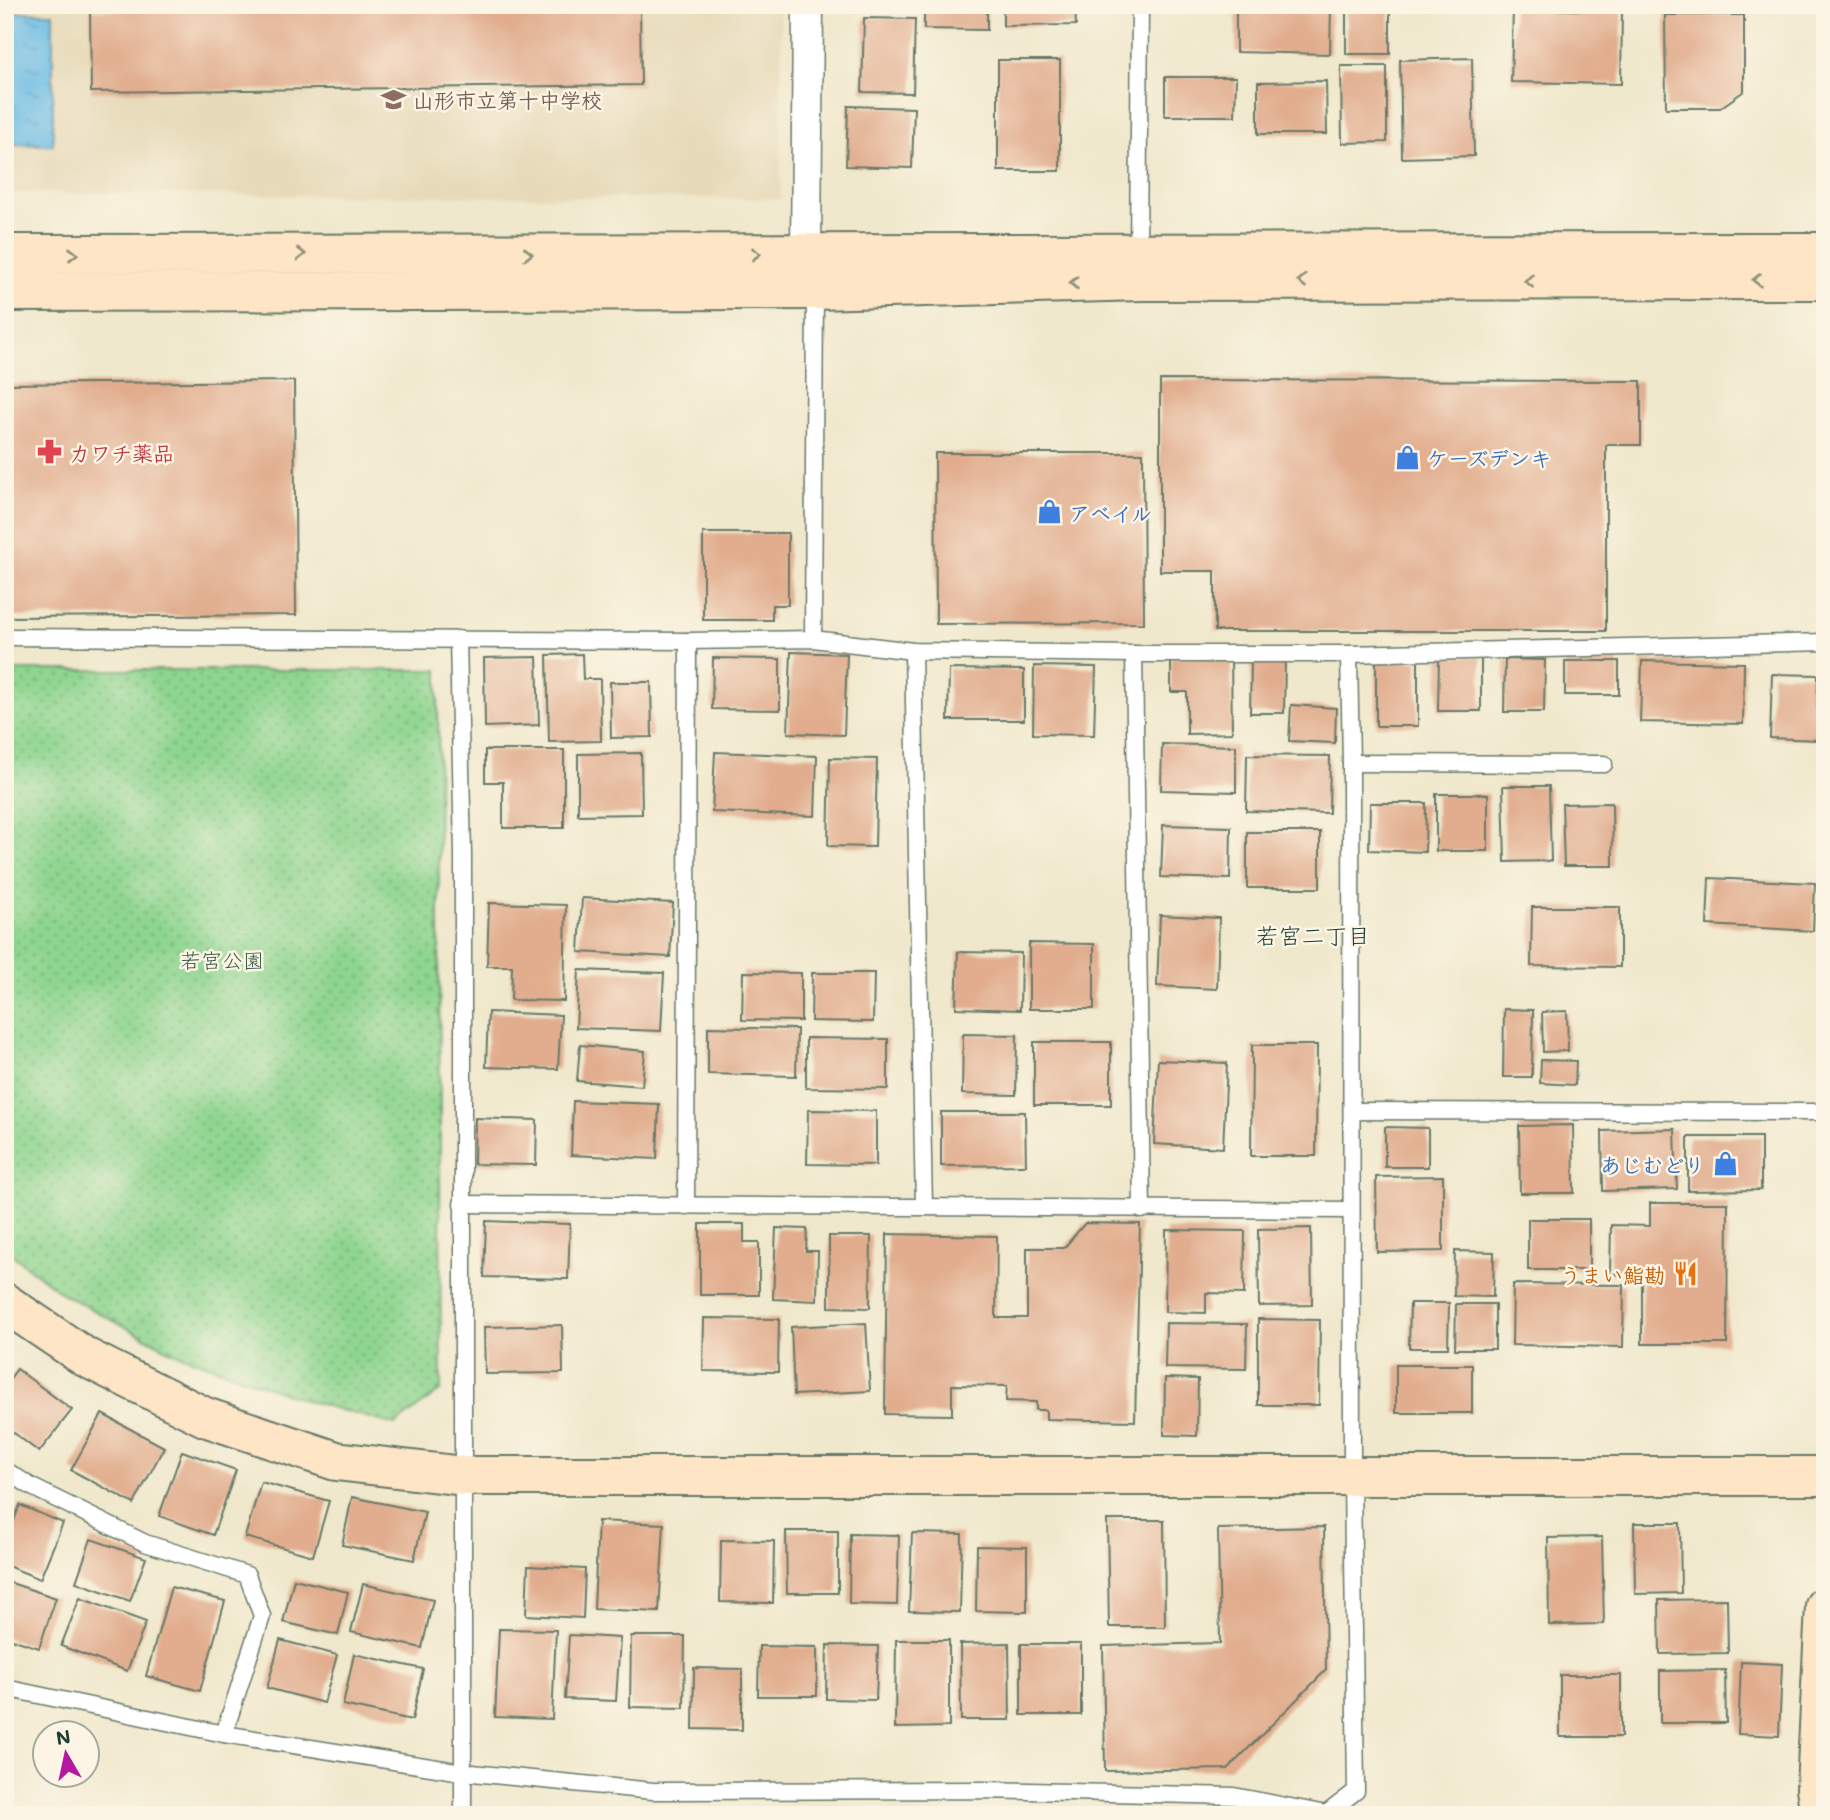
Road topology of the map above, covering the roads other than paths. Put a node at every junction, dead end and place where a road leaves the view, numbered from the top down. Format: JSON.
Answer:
{"nodes":[{"id":1,"x":808,"y":5,"type":"edge"},
{"id":2,"x":1140,"y":5,"type":"edge"},
{"id":3,"x":1825,"y":252,"type":"edge"},
{"id":4,"x":5,"y":254,"type":"edge"},
{"id":5,"x":806,"y":254,"type":"junction"},
{"id":6,"x":1138,"y":254,"type":"junction"},
{"id":7,"x":1825,"y":280,"type":"edge"},
{"id":8,"x":815,"y":290,"type":"junction"},
{"id":9,"x":5,"y":292,"type":"edge"},
{"id":10,"x":5,"y":637,"type":"edge"},
{"id":11,"x":458,"y":639,"type":"junction"},
{"id":12,"x":813,"y":639,"type":"junction"},
{"id":13,"x":688,"y":641,"type":"junction"},
{"id":14,"x":1825,"y":642,"type":"edge"},
{"id":15,"x":913,"y":651,"type":"junction"},
{"id":16,"x":1134,"y":654,"type":"junction"},
{"id":17,"x":1349,"y":654,"type":"junction"},
{"id":18,"x":1351,"y":763,"type":"junction"},
{"id":19,"x":1604,"y":764,"type":"dead end"},
{"id":20,"x":1352,"y":1111,"type":"junction"},
{"id":21,"x":1825,"y":1112,"type":"edge"},
{"id":22,"x":462,"y":1204,"type":"junction"},
{"id":23,"x":686,"y":1206,"type":"junction"},
{"id":24,"x":924,"y":1207,"type":"junction"},
{"id":25,"x":1142,"y":1210,"type":"junction"},
{"id":26,"x":1352,"y":1210,"type":"junction"},
{"id":27,"x":5,"y":1303,"type":"edge"},
{"id":28,"x":5,"y":1470,"type":"edge"},
{"id":29,"x":464,"y":1476,"type":"junction"},
{"id":30,"x":1825,"y":1476,"type":"edge"},
{"id":31,"x":1352,"y":1477,"type":"junction"},
{"id":32,"x":1825,"y":1606,"type":"edge"},
{"id":33,"x":5,"y":1688,"type":"edge"},
{"id":34,"x":224,"y":1734,"type":"junction"},
{"id":35,"x":1822,"y":1750,"type":"edge"},
{"id":36,"x":462,"y":1772,"type":"junction"},
{"id":37,"x":1818,"y":1802,"type":"edge"},
{"id":38,"x":463,"y":1815,"type":"edge"}],
"edges":[{"from":1,"to":5,"type":"street"},
{"from":2,"to":6,"type":"lane"},
{"from":3,"to":6,"type":"street"},
{"from":4,"to":5,"type":"street","one_way":true},
{"from":5,"to":6,"type":"street"},
{"from":7,"to":8,"type":"street","one_way":true},
{"from":8,"to":9,"type":"street"},
{"from":8,"to":12,"type":"lane"},
{"from":10,"to":11,"type":"lane"},
{"from":11,"to":13,"type":"lane"},
{"from":11,"to":22,"type":"lane"},
{"from":12,"to":13,"type":"lane"},
{"from":12,"to":15,"type":"lane"},
{"from":13,"to":23,"type":"lane"},
{"from":14,"to":17,"type":"lane"},
{"from":15,"to":16,"type":"lane"},
{"from":15,"to":24,"type":"lane"},
{"from":16,"to":17,"type":"lane"},
{"from":16,"to":25,"type":"lane"},
{"from":17,"to":18,"type":"lane"},
{"from":18,"to":19,"type":"lane"},
{"from":18,"to":20,"type":"lane"},
{"from":20,"to":21,"type":"lane"},
{"from":20,"to":26,"type":"lane"},
{"from":22,"to":23,"type":"lane"},
{"from":22,"to":29,"type":"lane"},
{"from":23,"to":24,"type":"lane"},
{"from":24,"to":25,"type":"lane"},
{"from":25,"to":26,"type":"lane"},
{"from":26,"to":31,"type":"lane"},
{"from":27,"to":29,"type":"street"},
{"from":28,"to":34,"type":"lane"},
{"from":29,"to":31,"type":"street"},
{"from":29,"to":36,"type":"lane"},
{"from":30,"to":31,"type":"street"},
{"from":31,"to":36,"type":"lane"},
{"from":32,"to":35,"type":"street"},
{"from":33,"to":34,"type":"lane"},
{"from":34,"to":36,"type":"lane"},
{"from":35,"to":37,"type":"street"},
{"from":36,"to":38,"type":"lane"}]}
